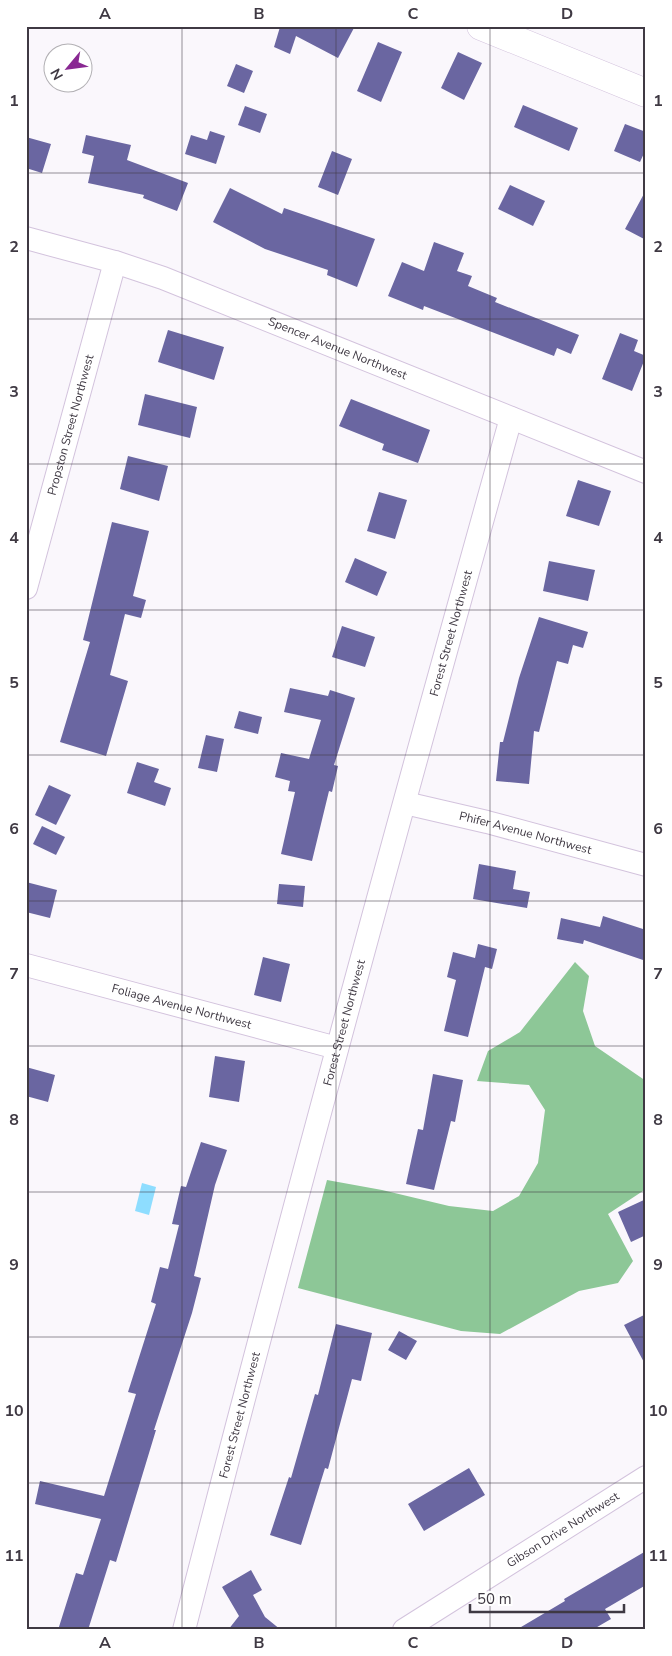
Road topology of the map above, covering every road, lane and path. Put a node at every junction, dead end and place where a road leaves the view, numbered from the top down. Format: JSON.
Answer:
{"nodes":[{"id":1,"x":481,"y":26,"type":"edge"},
{"id":2,"x":511,"y":32,"type":"edge"},
{"id":3,"x":646,"y":93,"type":"edge"},
{"id":4,"x":26,"y":238,"type":"edge"},
{"id":5,"x":115,"y":262,"type":"junction"},
{"id":6,"x":511,"y":418,"type":"junction"},
{"id":7,"x":646,"y":472,"type":"edge"},
{"id":8,"x":26,"y":588,"type":"edge"},
{"id":9,"x":404,"y":803,"type":"junction"},
{"id":10,"x":646,"y":866,"type":"edge"},
{"id":11,"x":26,"y":965,"type":"edge"},
{"id":12,"x":337,"y":1048,"type":"junction"},
{"id":13,"x":646,"y":1477,"type":"edge"},
{"id":14,"x":184,"y":1630,"type":"edge"},
{"id":15,"x":404,"y":1630,"type":"edge"}],
"edges":[{"from":1,"to":2,"type":"street"},
{"from":2,"to":3,"type":"street"},
{"from":4,"to":5,"type":"street","name":"Spencer Avenue Northwest"},
{"from":5,"to":6,"type":"street","name":"Spencer Avenue Northwest"},
{"from":5,"to":8,"type":"street","name":"Propston Street Northwest"},
{"from":6,"to":7,"type":"street","name":"Spencer Avenue Northwest"},
{"from":6,"to":9,"type":"street","name":"Forest Street Northwest"},
{"from":9,"to":10,"type":"street","name":"Phifer Avenue Northwest"},
{"from":9,"to":12,"type":"street","name":"Forest Street Northwest"},
{"from":11,"to":12,"type":"street","name":"Foliage Avenue Northwest"},
{"from":12,"to":14,"type":"street","name":"Forest Street Northwest"},
{"from":13,"to":15,"type":"street","name":"Gibson Drive Northwest"}]}
